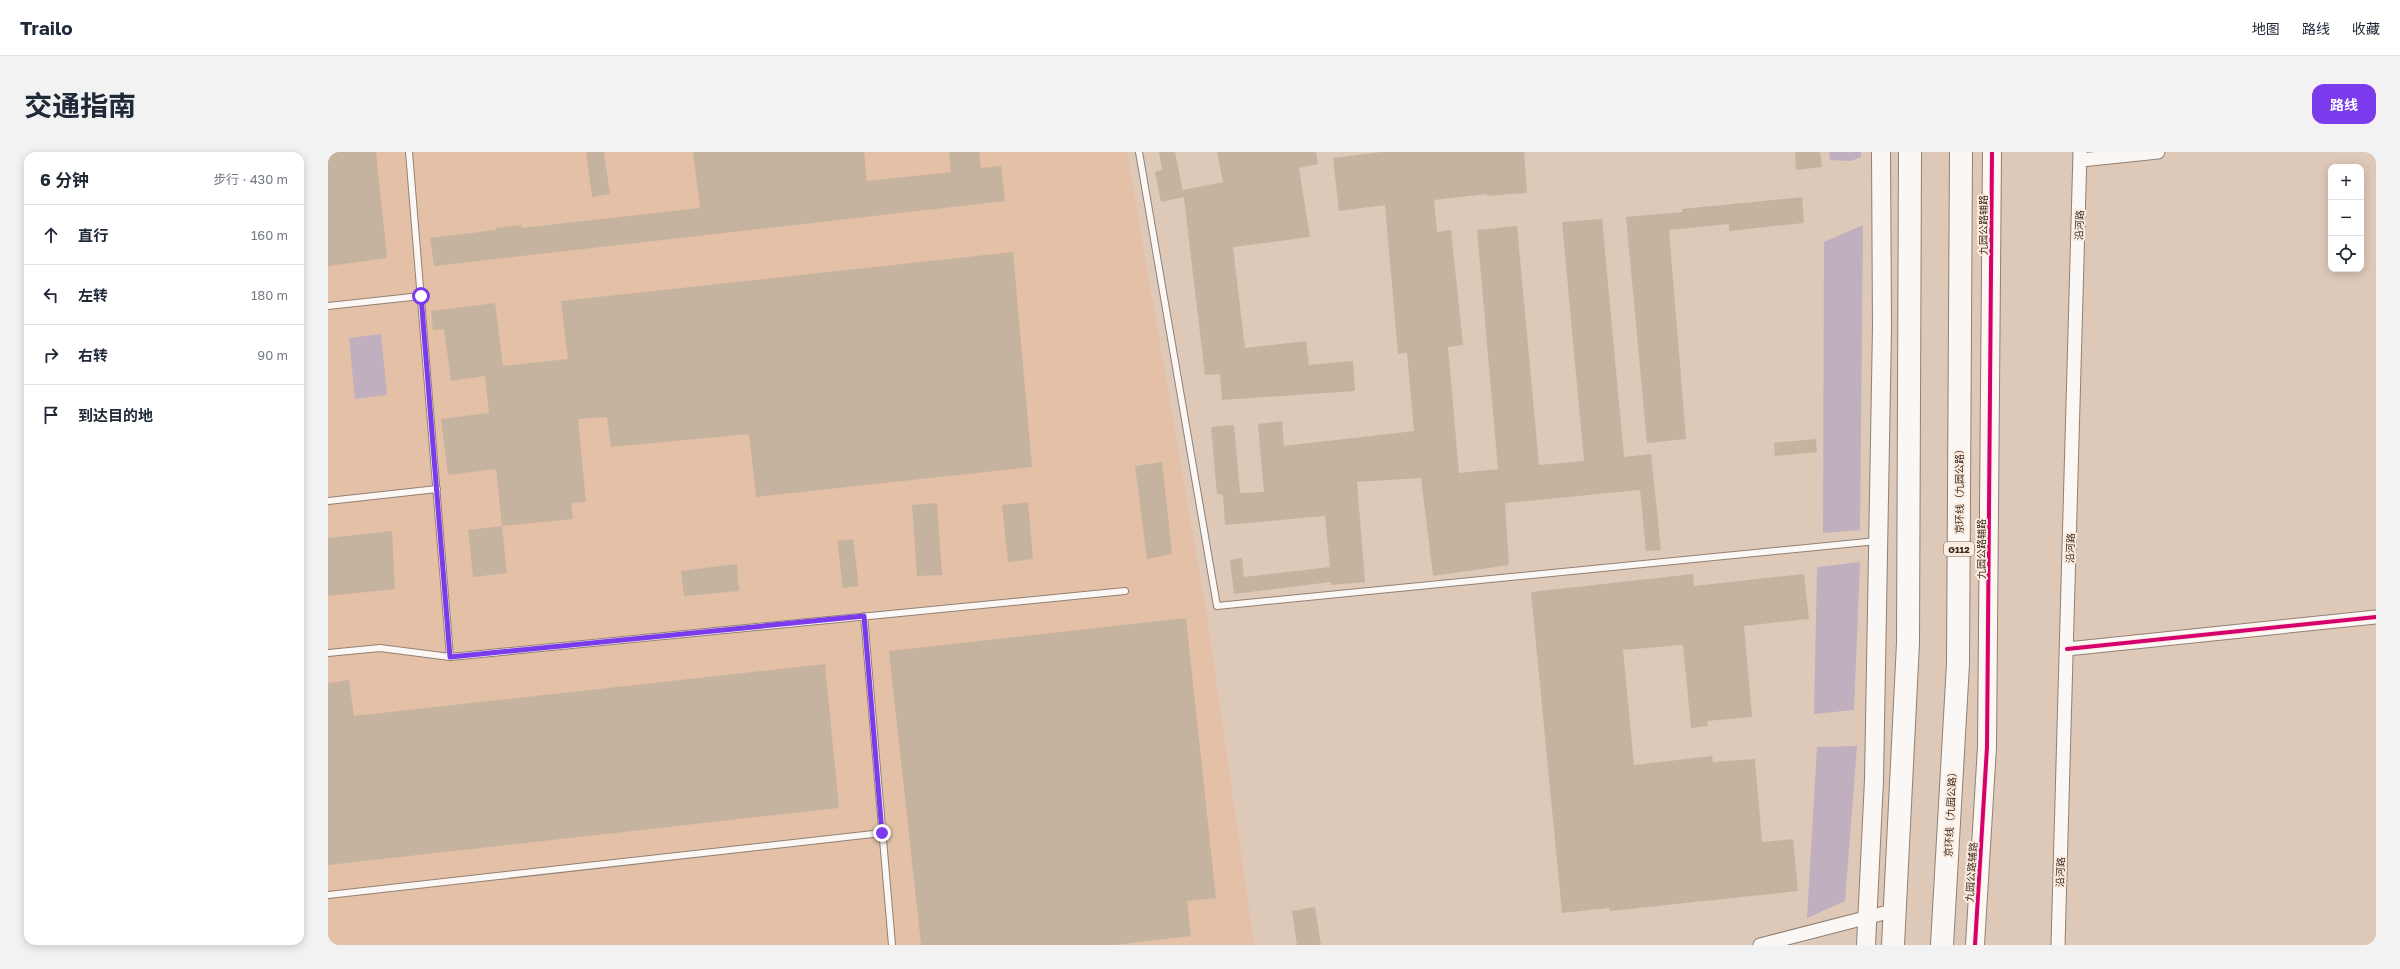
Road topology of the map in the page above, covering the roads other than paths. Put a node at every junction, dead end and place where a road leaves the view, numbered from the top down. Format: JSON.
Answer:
{"nodes":[{"id":1,"x":409,"y":152,"type":"edge"},
{"id":2,"x":1139,"y":152,"type":"edge"},
{"id":3,"x":1882,"y":152,"type":"edge"},
{"id":4,"x":1910,"y":152,"type":"edge"},
{"id":5,"x":1961,"y":152,"type":"edge"},
{"id":6,"x":1992,"y":152,"type":"edge"},
{"id":7,"x":2158,"y":152,"type":"edge"},
{"id":8,"x":2080,"y":156,"type":"edge"},
{"id":9,"x":421,"y":296,"type":"junction"},
{"id":10,"x":328,"y":306,"type":"edge"},
{"id":11,"x":436,"y":489,"type":"junction"},
{"id":12,"x":328,"y":501,"type":"edge"},
{"id":13,"x":1879,"y":540,"type":"junction"},
{"id":14,"x":1124,"y":591,"type":"dead end"},
{"id":15,"x":864,"y":616,"type":"junction"},
{"id":16,"x":2376,"y":617,"type":"edge"},
{"id":17,"x":2067,"y":649,"type":"junction"},
{"id":18,"x":328,"y":653,"type":"edge"},
{"id":19,"x":450,"y":657,"type":"junction"},
{"id":20,"x":882,"y":833,"type":"junction"},
{"id":21,"x":328,"y":895,"type":"edge"},
{"id":22,"x":1896,"y":910,"type":"junction"},
{"id":23,"x":1869,"y":915,"type":"junction"},
{"id":24,"x":892,"y":945,"type":"edge"},
{"id":25,"x":1760,"y":945,"type":"edge"},
{"id":26,"x":1866,"y":945,"type":"edge"},
{"id":27,"x":1894,"y":945,"type":"edge"},
{"id":28,"x":1942,"y":945,"type":"edge"},
{"id":29,"x":1975,"y":945,"type":"edge"},
{"id":30,"x":2058,"y":945,"type":"edge"}],
"edges":[{"from":1,"to":9,"type":"lane"},
{"from":2,"to":13,"type":"lane"},
{"from":3,"to":13,"type":"street"},
{"from":4,"to":22,"type":"highway"},
{"from":5,"to":28,"type":"highway","name":"京环线（九园公路）","number":"G112"},
{"from":6,"to":29,"type":"street","name":"九园公路辅路"},
{"from":7,"to":8,"type":"street"},
{"from":8,"to":17,"type":"street","name":"沿河路"},
{"from":9,"to":10,"type":"lane"},
{"from":9,"to":11,"type":"lane"},
{"from":11,"to":12,"type":"lane"},
{"from":11,"to":19,"type":"lane"},
{"from":13,"to":23,"type":"street"},
{"from":14,"to":15,"type":"lane"},
{"from":15,"to":19,"type":"lane"},
{"from":15,"to":20,"type":"lane"},
{"from":16,"to":17,"type":"street"},
{"from":17,"to":30,"type":"street","name":"沿河路"},
{"from":18,"to":19,"type":"lane"},
{"from":20,"to":21,"type":"lane"},
{"from":20,"to":24,"type":"lane"},
{"from":22,"to":23,"type":"street"},
{"from":22,"to":27,"type":"highway"},
{"from":23,"to":25,"type":"street"},
{"from":23,"to":26,"type":"street"}]}
